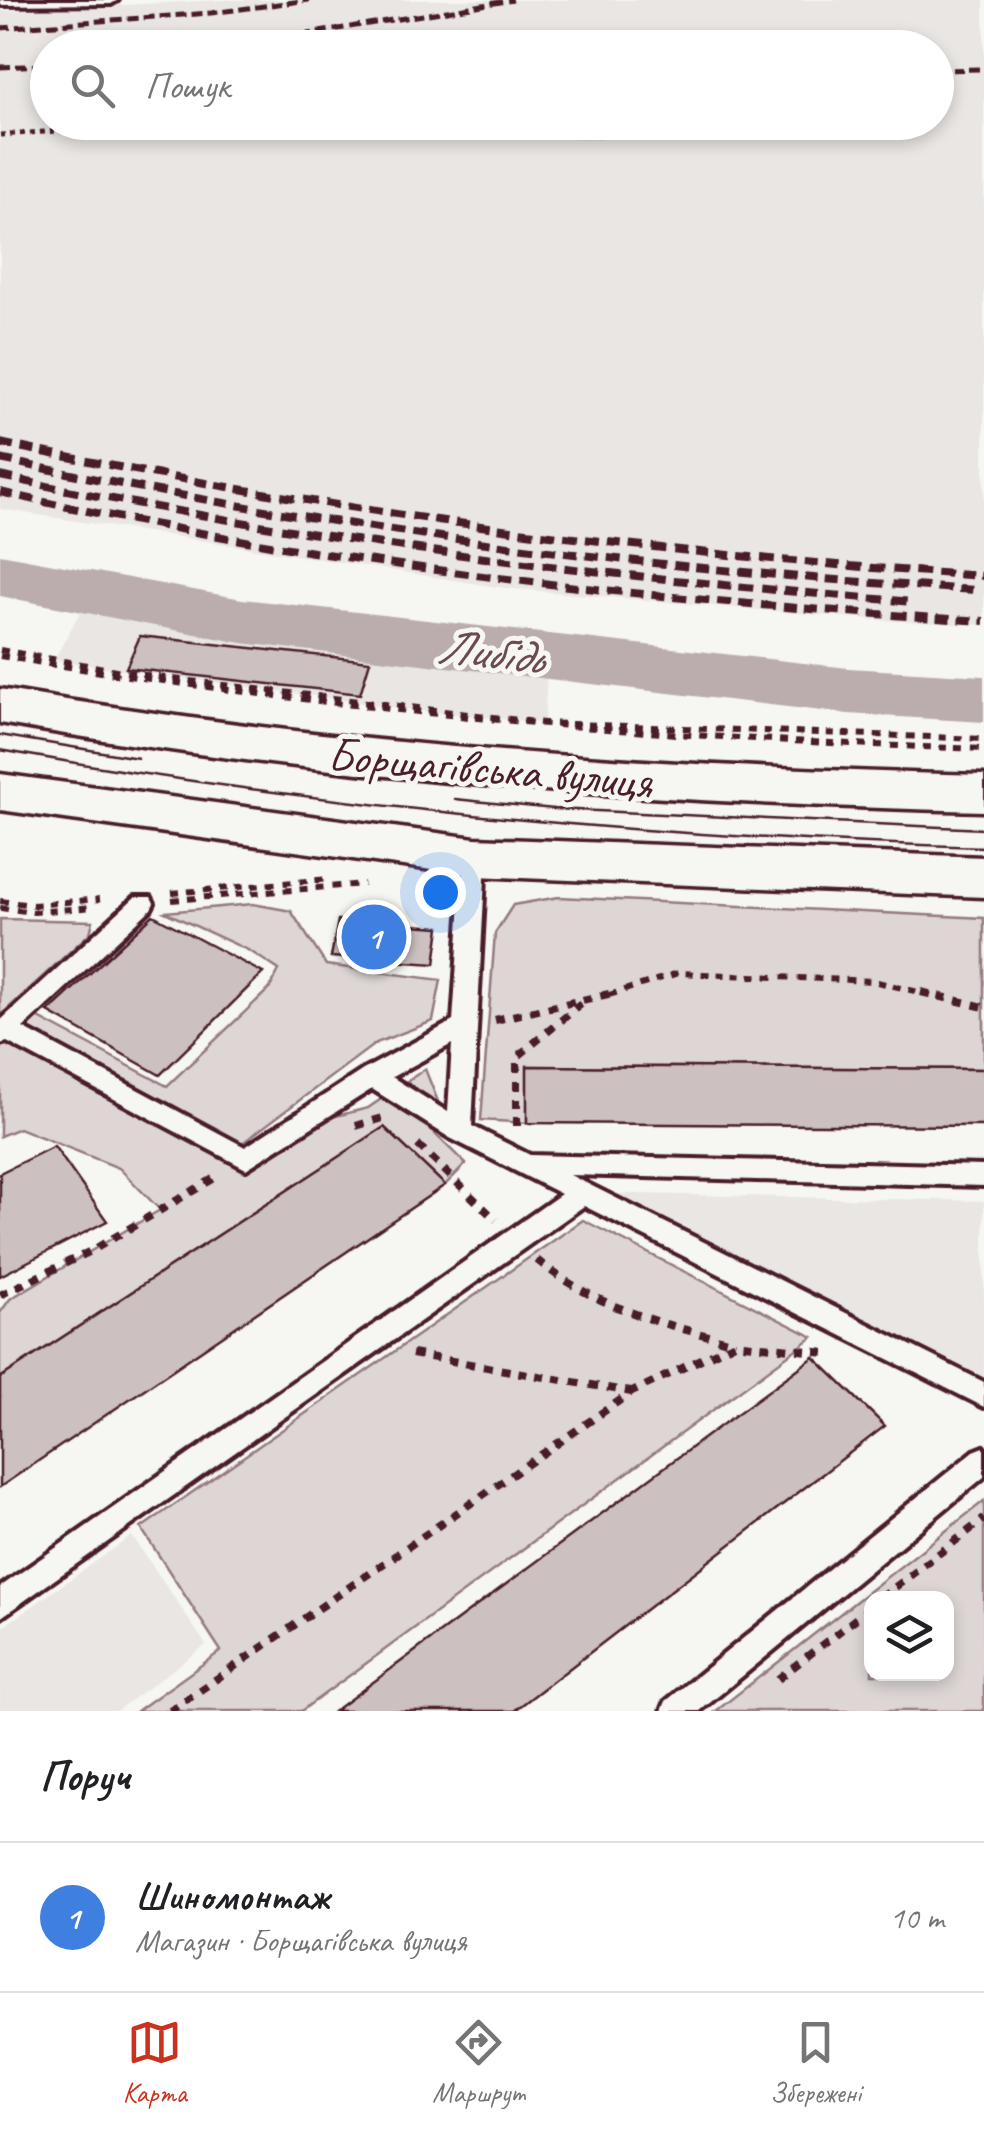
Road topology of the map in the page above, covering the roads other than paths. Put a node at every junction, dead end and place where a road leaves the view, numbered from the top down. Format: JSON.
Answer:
{"nodes":[{"id":1,"x":111,"y":0,"type":"edge"},
{"id":2,"x":0,"y":2,"type":"edge"},
{"id":3,"x":0,"y":706,"type":"edge"},
{"id":4,"x":0,"y":792,"type":"edge"},
{"id":5,"x":984,"y":793,"type":"edge"},
{"id":6,"x":475,"y":857,"type":"junction"},
{"id":7,"x":984,"y":877,"type":"edge"},
{"id":8,"x":143,"y":903,"type":"dead end"},
{"id":9,"x":465,"y":1026,"type":"junction"},
{"id":10,"x":3,"y":1032,"type":"edge"},
{"id":11,"x":372,"y":1077,"type":"junction"},
{"id":12,"x":459,"y":1131,"type":"junction"},
{"id":13,"x":524,"y":1163,"type":"junction"},
{"id":14,"x":984,"y":1176,"type":"edge"},
{"id":15,"x":582,"y":1192,"type":"junction"},
{"id":16,"x":984,"y":1395,"type":"edge"},
{"id":17,"x":984,"y":1460,"type":"edge"},
{"id":18,"x":0,"y":1604,"type":"edge"},
{"id":19,"x":678,"y":1711,"type":"edge"}],
"edges":[{"from":1,"to":2,"type":"lane"},
{"from":3,"to":5,"type":"main road","name":"Борщагівська вулиця"},
{"from":4,"to":6,"type":"main road","name":"Борщагівська вулиця"},
{"from":6,"to":7,"type":"main road","name":"Борщагівська вулиця"},
{"from":6,"to":9,"type":"lane"},
{"from":8,"to":10,"type":"lane"},
{"from":9,"to":11,"type":"lane"},
{"from":9,"to":12,"type":"lane"},
{"from":10,"to":11,"type":"lane"},
{"from":11,"to":12,"type":"lane"},
{"from":12,"to":13,"type":"lane"},
{"from":13,"to":14,"type":"lane"},
{"from":13,"to":15,"type":"lane"},
{"from":15,"to":16,"type":"lane"},
{"from":15,"to":18,"type":"lane"},
{"from":17,"to":19,"type":"lane"}]}
